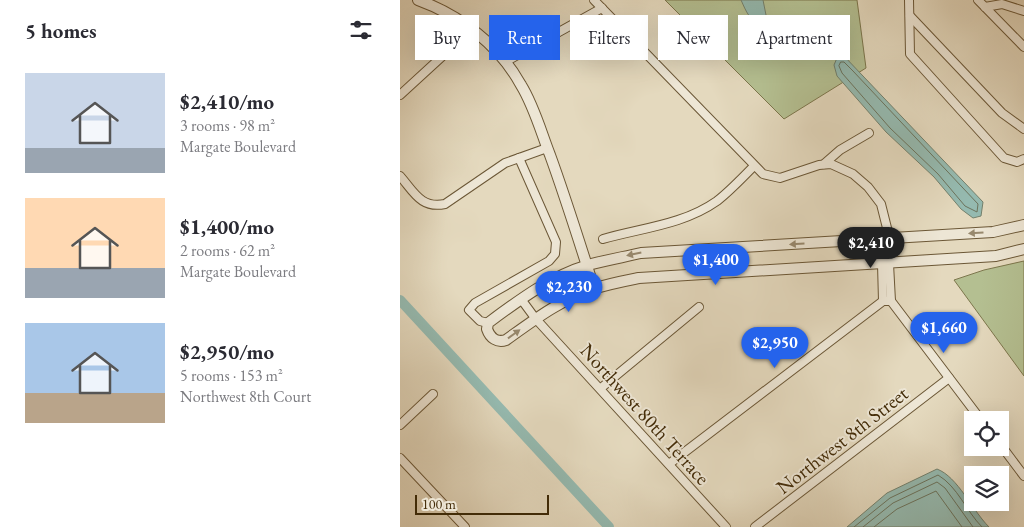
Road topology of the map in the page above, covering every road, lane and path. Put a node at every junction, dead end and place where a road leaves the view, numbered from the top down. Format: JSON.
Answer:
{"nodes":[{"id":1,"x":418,"y":0,"type":"edge"},
{"id":2,"x":594,"y":0,"type":"edge"},
{"id":3,"x":909,"y":0,"type":"edge"},
{"id":4,"x":978,"y":0,"type":"edge"},
{"id":5,"x":1001,"y":2,"type":"edge"},
{"id":6,"x":985,"y":7,"type":"junction"},
{"id":7,"x":602,"y":8,"type":"junction"},
{"id":8,"x":1024,"y":11,"type":"edge"},
{"id":9,"x":448,"y":15,"type":"edge"},
{"id":10,"x":910,"y":16,"type":"junction"},
{"id":11,"x":479,"y":34,"type":"edge"},
{"id":12,"x":1024,"y":47,"type":"edge"},
{"id":13,"x":438,"y":60,"type":"edge"},
{"id":14,"x":505,"y":62,"type":"junction"},
{"id":15,"x":400,"y":95,"type":"edge"},
{"id":16,"x":1024,"y":129,"type":"edge"},
{"id":17,"x":869,"y":133,"type":"dead end"},
{"id":18,"x":547,"y":148,"type":"junction"},
{"id":19,"x":519,"y":158,"type":"junction"},
{"id":20,"x":1024,"y":159,"type":"edge"},
{"id":21,"x":824,"y":164,"type":"junction"},
{"id":22,"x":754,"y":166,"type":"junction"},
{"id":23,"x":400,"y":176,"type":"edge"},
{"id":24,"x":1024,"y":225,"type":"edge"},
{"id":25,"x":603,"y":239,"type":"dead end"},
{"id":26,"x":888,"y":240,"type":"junction"},
{"id":27,"x":1024,"y":249,"type":"edge"},
{"id":28,"x":886,"y":263,"type":"junction"},
{"id":29,"x":587,"y":265,"type":"junction"},
{"id":30,"x":594,"y":288,"type":"junction"},
{"id":31,"x":521,"y":299,"type":"junction"},
{"id":32,"x":887,"y":301,"type":"junction"},
{"id":33,"x":699,"y":307,"type":"dead end"},
{"id":34,"x":535,"y":318,"type":"junction"},
{"id":35,"x":488,"y":323,"type":"junction"},
{"id":36,"x":949,"y":378,"type":"junction"},
{"id":37,"x":600,"y":388,"type":"junction"},
{"id":38,"x":433,"y":394,"type":"dead end"},
{"id":39,"x":974,"y":411,"type":"edge"},
{"id":40,"x":400,"y":425,"type":"edge"},
{"id":41,"x":1009,"y":456,"type":"edge"},
{"id":42,"x":400,"y":458,"type":"edge"},
{"id":43,"x":669,"y":464,"type":"junction"},
{"id":44,"x":1024,"y":476,"type":"edge"},
{"id":45,"x":465,"y":527,"type":"edge"},
{"id":46,"x":726,"y":527,"type":"edge"},
{"id":47,"x":755,"y":527,"type":"edge"}],
"edges":[{"from":1,"to":9,"type":"street"},
{"from":2,"to":7,"type":"street"},
{"from":3,"to":10,"type":"street"},
{"from":4,"to":6,"type":"street"},
{"from":5,"to":6,"type":"street"},
{"from":5,"to":8,"type":"street"},
{"from":6,"to":12,"type":"street"},
{"from":7,"to":14,"type":"street"},
{"from":7,"to":22,"type":"street"},
{"from":10,"to":16,"type":"street"},
{"from":10,"to":20,"type":"street"},
{"from":11,"to":14,"type":"street"},
{"from":13,"to":15,"type":"street"},
{"from":14,"to":18,"type":"street"},
{"from":17,"to":21,"type":"street"},
{"from":18,"to":19,"type":"street"},
{"from":18,"to":29,"type":"street"},
{"from":19,"to":23,"type":"street"},
{"from":19,"to":35,"type":"street"},
{"from":21,"to":22,"type":"street"},
{"from":21,"to":26,"type":"street"},
{"from":22,"to":25,"type":"street"},
{"from":24,"to":26,"type":"street","one_way":true},
{"from":26,"to":28,"type":"street"},
{"from":26,"to":29,"type":"street","one_way":true},
{"from":27,"to":28,"type":"street"},
{"from":28,"to":30,"type":"street"},
{"from":28,"to":32,"type":"street"},
{"from":29,"to":30,"type":"street"},
{"from":29,"to":31,"type":"street"},
{"from":30,"to":34,"type":"street"},
{"from":31,"to":34,"type":"street","name":"Northwest 80th Terrace"},
{"from":31,"to":35,"type":"street"},
{"from":32,"to":36,"type":"street"},
{"from":32,"to":43,"type":"street"},
{"from":33,"to":37,"type":"street"},
{"from":35,"to":34,"type":"street","one_way":true},
{"from":34,"to":37,"type":"street","name":"Northwest 80th Terrace"},
{"from":36,"to":39,"type":"street"},
{"from":36,"to":47,"type":"street","name":"Northwest 8th Street"},
{"from":37,"to":43,"type":"street","name":"Northwest 80th Terrace"},
{"from":38,"to":40,"type":"street"},
{"from":41,"to":44,"type":"street"},
{"from":42,"to":45,"type":"street"},
{"from":43,"to":46,"type":"street","name":"Northwest 80th Terrace"}]}
